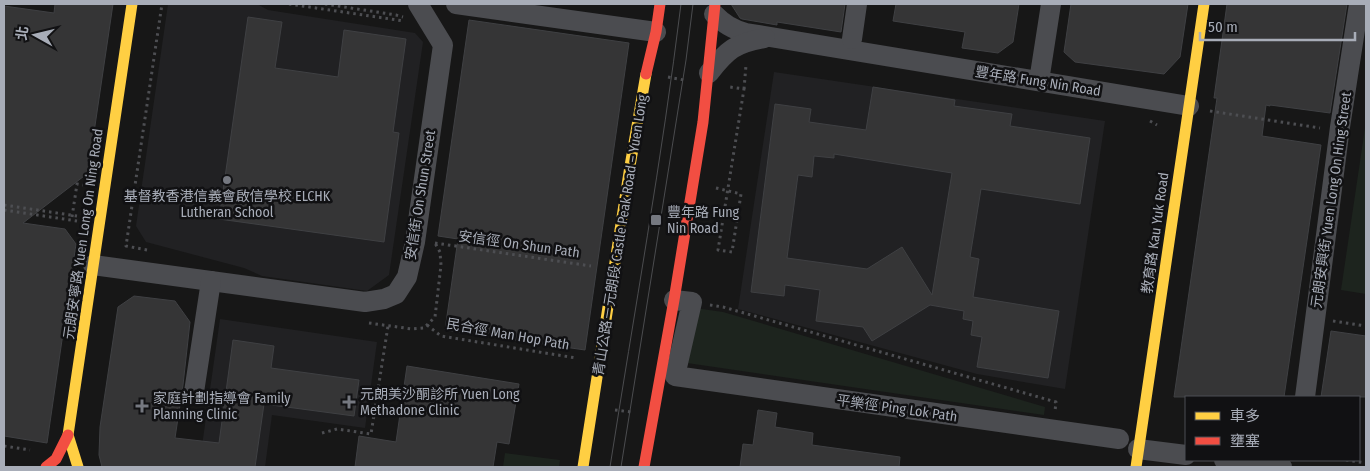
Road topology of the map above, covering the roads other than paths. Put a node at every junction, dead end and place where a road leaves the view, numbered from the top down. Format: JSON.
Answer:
{"nodes":[{"id":1,"x":132,"y":4,"type":"edge"},
{"id":2,"x":456,"y":4,"type":"edge"},
{"id":3,"x":660,"y":4,"type":"edge"},
{"id":4,"x":857,"y":4,"type":"edge"},
{"id":5,"x":1051,"y":4,"type":"edge"},
{"id":6,"x":1204,"y":4,"type":"edge"},
{"id":7,"x":1359,"y":4,"type":"edge"},
{"id":8,"x":715,"y":9,"type":"edge"},
{"id":9,"x":413,"y":15,"type":"edge"},
{"id":10,"x":656,"y":32,"type":"junction"},
{"id":11,"x":769,"y":37,"type":"junction"},
{"id":12,"x":852,"y":39,"type":"dead end"},
{"id":13,"x":709,"y":73,"type":"junction"},
{"id":14,"x":1039,"y":81,"type":"junction"},
{"id":15,"x":1197,"y":108,"type":"junction"},
{"id":16,"x":94,"y":265,"type":"junction"},
{"id":17,"x":211,"y":281,"type":"junction"},
{"id":18,"x":683,"y":301,"type":"junction"},
{"id":19,"x":194,"y":392,"type":"dead end"},
{"id":20,"x":1305,"y":396,"type":"edge"},
{"id":21,"x":68,"y":435,"type":"junction"},
{"id":22,"x":1119,"y":439,"type":"dead end"},
{"id":23,"x":1185,"y":455,"type":"edge"},
{"id":24,"x":1137,"y":458,"type":"edge"},
{"id":25,"x":1232,"y":461,"type":"edge"},
{"id":26,"x":46,"y":467,"type":"edge"},
{"id":27,"x":78,"y":467,"type":"edge"},
{"id":28,"x":583,"y":467,"type":"edge"},
{"id":29,"x":644,"y":467,"type":"edge"},
{"id":30,"x":1282,"y":467,"type":"edge"}],
"edges":[{"from":1,"to":16,"type":"street","name":"元朗安寧路 Yuen Long On Ning Road"},
{"from":2,"to":10,"type":"street"},
{"from":3,"to":10,"type":"street","name":"青山公路－元朗段 Castle Peak Road – Yuen Long"},
{"from":4,"to":12,"type":"street"},
{"from":5,"to":14,"type":"street"},
{"from":6,"to":15,"type":"street","name":"教育路 Kau Yuk Road"},
{"from":7,"to":20,"type":"street","name":"元朗安興街 Yuen Long On Hing Street"},
{"from":8,"to":11,"type":"street","name":"豐年路 Fung Nin Road"},
{"from":8,"to":13,"type":"street"},
{"from":9,"to":17,"type":"street","name":"安信街 On Shun Street"},
{"from":10,"to":28,"type":"street","name":"青山公路－元朗段 Castle Peak Road – Yuen Long"},
{"from":11,"to":13,"type":"street","name":"豐年路 Fung Nin Road"},
{"from":11,"to":14,"type":"street","name":"豐年路 Fung Nin Road"},
{"from":13,"to":18,"type":"street"},
{"from":14,"to":15,"type":"street","name":"豐年路 Fung Nin Road"},
{"from":15,"to":24,"type":"street","name":"教育路 Kau Yuk Road"},
{"from":16,"to":17,"type":"street","name":"安信街 On Shun Street"},
{"from":16,"to":21,"type":"street","name":"元朗安寧路 Yuen Long On Ning Road"},
{"from":17,"to":19,"type":"street"},
{"from":18,"to":22,"type":"street","name":"平樂徑 Ping Lok Path"},
{"from":18,"to":29,"type":"street"},
{"from":21,"to":26,"type":"street"},
{"from":21,"to":27,"type":"street","name":"元朗安寧路 Yuen Long On Ning Road"},
{"from":23,"to":24,"type":"street"},
{"from":25,"to":30,"type":"street"}]}
